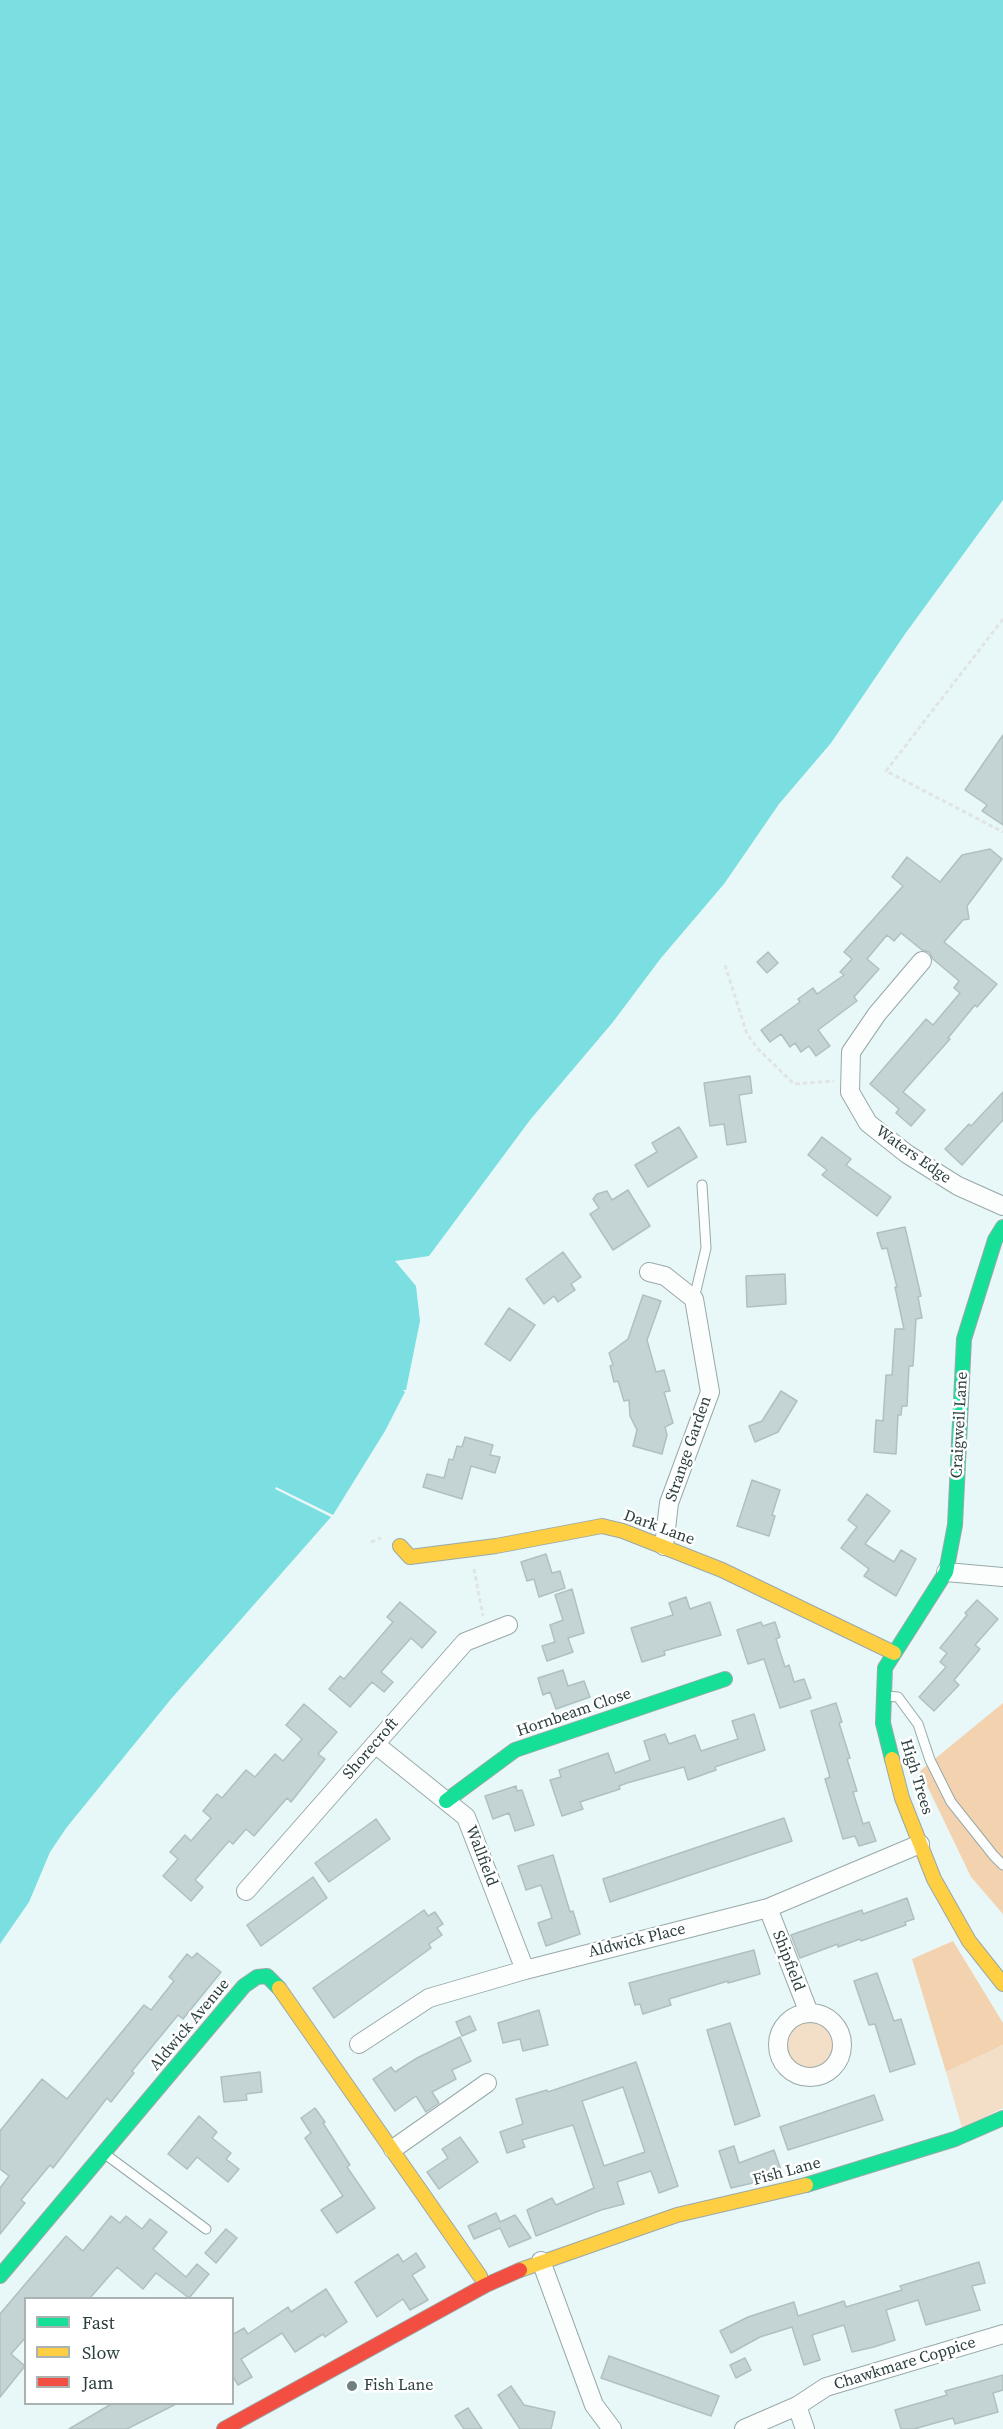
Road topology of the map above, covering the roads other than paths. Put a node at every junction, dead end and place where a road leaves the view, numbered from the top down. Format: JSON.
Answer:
{"nodes":[{"id":1,"x":922,"y":961,"type":"dead end"},
{"id":2,"x":702,"y":1185,"type":"dead end"},
{"id":3,"x":1003,"y":1206,"type":"edge"},
{"id":4,"x":1003,"y":1227,"type":"edge"},
{"id":5,"x":649,"y":1272,"type":"dead end"},
{"id":6,"x":694,"y":1299,"type":"junction"},
{"id":7,"x":400,"y":1546,"type":"dead end"},
{"id":8,"x":664,"y":1546,"type":"junction"},
{"id":9,"x":946,"y":1572,"type":"junction"},
{"id":10,"x":1003,"y":1577,"type":"edge"},
{"id":11,"x":508,"y":1625,"type":"dead end"},
{"id":12,"x":894,"y":1653,"type":"junction"},
{"id":13,"x":725,"y":1679,"type":"dead end"},
{"id":14,"x":884,"y":1695,"type":"junction"},
{"id":15,"x":375,"y":1744,"type":"junction"},
{"id":16,"x":446,"y":1801,"type":"junction"},
{"id":17,"x":920,"y":1844,"type":"junction"},
{"id":18,"x":1003,"y":1865,"type":"edge"},
{"id":19,"x":246,"y":1891,"type":"dead end"},
{"id":20,"x":768,"y":1908,"type":"junction"},
{"id":21,"x":525,"y":1970,"type":"junction"},
{"id":22,"x":1003,"y":1984,"type":"edge"},
{"id":23,"x":809,"y":2013,"type":"dead end"},
{"id":24,"x":359,"y":2044,"type":"dead end"},
{"id":25,"x":487,"y":2083,"type":"dead end"},
{"id":26,"x":1003,"y":2118,"type":"edge"},
{"id":27,"x":393,"y":2149,"type":"junction"},
{"id":28,"x":103,"y":2153,"type":"junction"},
{"id":29,"x":206,"y":2229,"type":"dead end"},
{"id":30,"x":541,"y":2260,"type":"junction"},
{"id":31,"x":0,"y":2276,"type":"edge"},
{"id":32,"x":480,"y":2276,"type":"dead end"},
{"id":33,"x":1003,"y":2334,"type":"edge"},
{"id":34,"x":798,"y":2406,"type":"junction"},
{"id":35,"x":224,"y":2429,"type":"edge"},
{"id":36,"x":612,"y":2429,"type":"edge"},
{"id":37,"x":744,"y":2429,"type":"edge"},
{"id":38,"x":805,"y":2429,"type":"edge"}],
"edges":[{"from":1,"to":3,"type":"street","name":"Waters Edge"},
{"from":2,"to":6,"type":"lane"},
{"from":4,"to":9,"type":"street","name":"Craigweil Lane"},
{"from":5,"to":6,"type":"street"},
{"from":6,"to":8,"type":"street","name":"Strange Garden"},
{"from":7,"to":8,"type":"street","name":"Dark Lane"},
{"from":8,"to":12,"type":"street","name":"Dark Lane"},
{"from":9,"to":10,"type":"street"},
{"from":9,"to":12,"type":"street","name":"High Trees"},
{"from":11,"to":15,"type":"street","name":"Shorecroft"},
{"from":12,"to":14,"type":"street","name":"High Trees"},
{"from":13,"to":16,"type":"street","name":"Hornbeam Close"},
{"from":14,"to":17,"type":"street","name":"High Trees"},
{"from":14,"to":18,"type":"lane"},
{"from":15,"to":16,"type":"street","name":"Wallfield"},
{"from":15,"to":19,"type":"street","name":"Shorecroft"},
{"from":16,"to":21,"type":"street","name":"Wallfield"},
{"from":17,"to":20,"type":"street","name":"Aldwick Place"},
{"from":17,"to":22,"type":"street","name":"High Trees"},
{"from":20,"to":21,"type":"street","name":"Aldwick Place"},
{"from":20,"to":23,"type":"street","name":"Shipfield"},
{"from":21,"to":24,"type":"street","name":"Aldwick Place"},
{"from":25,"to":27,"type":"street"},
{"from":26,"to":30,"type":"street","name":"Fish Lane"},
{"from":27,"to":28,"type":"street","name":"Aldwick Avenue"},
{"from":27,"to":32,"type":"street","name":"Aldwick Avenue"},
{"from":28,"to":29,"type":"lane"},
{"from":28,"to":31,"type":"street","name":"Aldwick Avenue"},
{"from":30,"to":35,"type":"street","name":"Fish Lane"},
{"from":30,"to":36,"type":"street"},
{"from":33,"to":34,"type":"street","name":"Chawkmare Coppice"},
{"from":34,"to":37,"type":"street","name":"Chawkmare Coppice"},
{"from":34,"to":38,"type":"street"}]}
